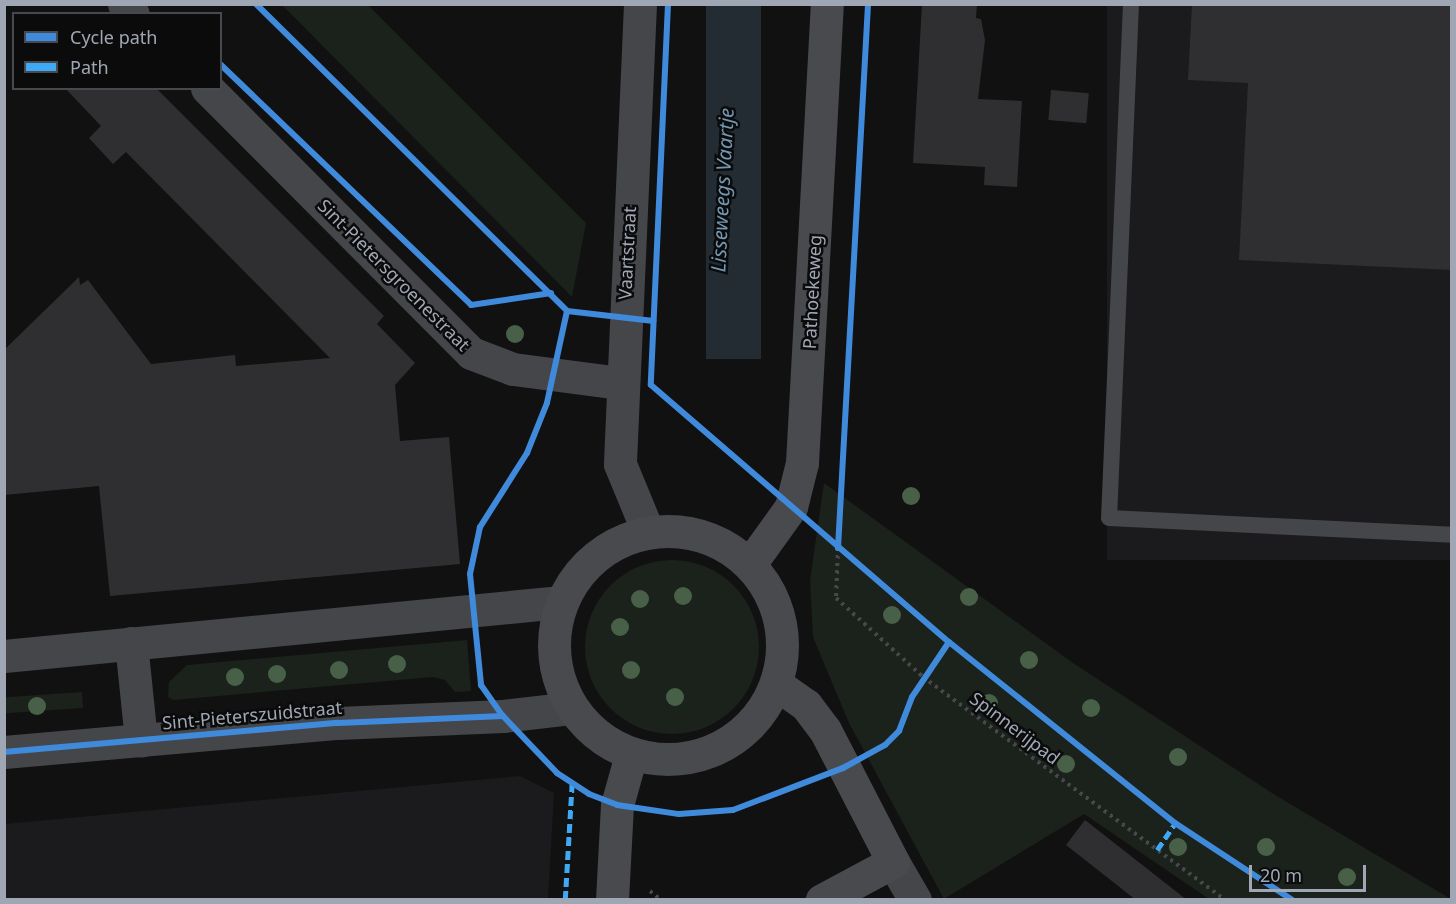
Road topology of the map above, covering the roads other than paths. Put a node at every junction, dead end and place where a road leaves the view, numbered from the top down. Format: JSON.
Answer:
{"nodes":[{"id":1,"x":640,"y":4,"type":"edge"},
{"id":2,"x":827,"y":4,"type":"edge"},
{"id":3,"x":1131,"y":4,"type":"edge"},
{"id":4,"x":209,"y":90,"type":"edge"},
{"id":5,"x":621,"y":383,"type":"junction"},
{"id":6,"x":648,"y":532,"type":"junction"},
{"id":7,"x":1452,"y":535,"type":"edge"},
{"id":8,"x":750,"y":564,"type":"junction"},
{"id":9,"x":561,"y":602,"type":"junction"},
{"id":10,"x":130,"y":644,"type":"junction"},
{"id":11,"x":4,"y":656,"type":"edge"},
{"id":12,"x":776,"y":684,"type":"junction"},
{"id":13,"x":571,"y":708,"type":"junction"},
{"id":14,"x":141,"y":740,"type":"junction"},
{"id":15,"x":4,"y":752,"type":"edge"},
{"id":16,"x":632,"y":755,"type":"junction"},
{"id":17,"x":893,"y":862,"type":"junction"},
{"id":18,"x":612,"y":900,"type":"edge"},
{"id":19,"x":822,"y":900,"type":"edge"},
{"id":20,"x":915,"y":900,"type":"edge"}],
"edges":[{"from":1,"to":5,"type":"street","name":"Vaartstraat"},
{"from":2,"to":8,"type":"main road","name":"Pathoekeweg"},
{"from":3,"to":7,"type":"lane"},
{"from":4,"to":5,"type":"street","name":"Sint-Pietersgroenestraat"},
{"from":5,"to":6,"type":"street","name":"Vaartstraat"},
{"from":6,"to":8,"type":"main road"},
{"from":6,"to":9,"type":"main road"},
{"from":8,"to":12,"type":"main road"},
{"from":9,"to":10,"type":"street"},
{"from":9,"to":13,"type":"main road"},
{"from":10,"to":11,"type":"street"},
{"from":10,"to":14,"type":"street","name":"Sint-Pieterszuidstraat"},
{"from":12,"to":16,"type":"main road"},
{"from":12,"to":17,"type":"main road"},
{"from":13,"to":14,"type":"street","name":"Sint-Pieterszuidstraat"},
{"from":13,"to":16,"type":"main road"},
{"from":14,"to":15,"type":"street","name":"Sint-Pieterszuidstraat"},
{"from":16,"to":18,"type":"main road"},
{"from":17,"to":19,"type":"main road"},
{"from":17,"to":20,"type":"street"}]}
